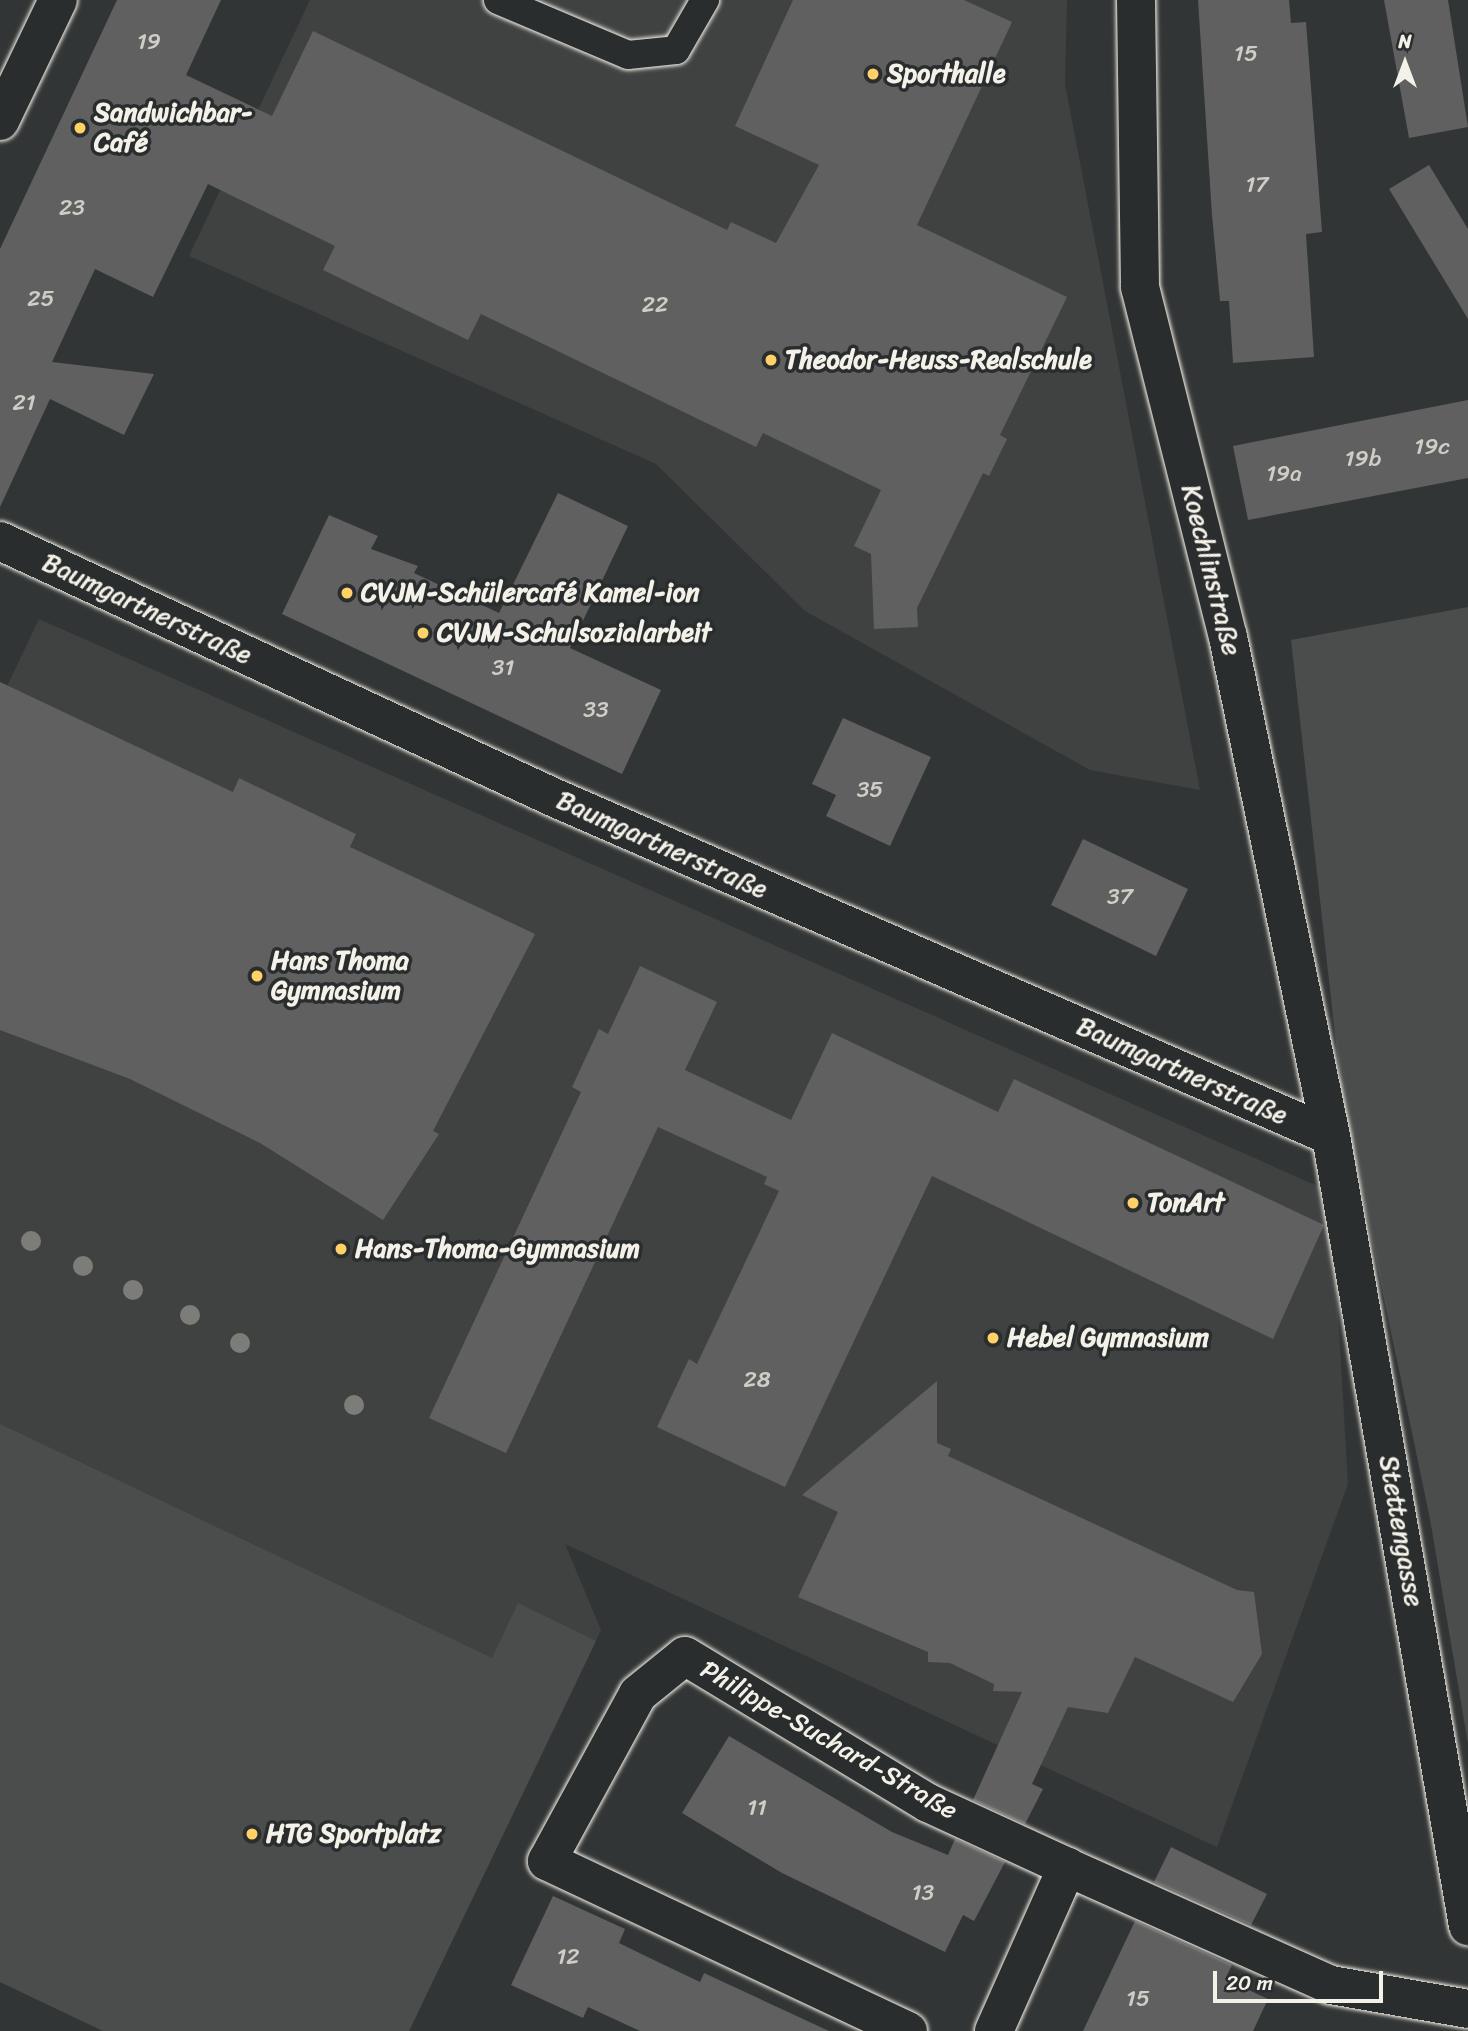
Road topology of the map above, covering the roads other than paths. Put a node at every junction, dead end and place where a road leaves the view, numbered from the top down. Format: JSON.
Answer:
{"nodes":[{"id":1,"x":58,"y":0,"type":"edge"},
{"id":2,"x":498,"y":0,"type":"edge"},
{"id":3,"x":705,"y":0,"type":"edge"},
{"id":4,"x":1136,"y":0,"type":"edge"},
{"id":5,"x":0,"y":121,"type":"edge"},
{"id":6,"x":0,"y":541,"type":"edge"},
{"id":7,"x":1331,"y":1136,"type":"junction"},
{"id":8,"x":1067,"y":1867,"type":"junction"},
{"id":9,"x":1468,"y":1926,"type":"edge"},
{"id":10,"x":1468,"y":2009,"type":"edge"},
{"id":11,"x":908,"y":2031,"type":"edge"},
{"id":12,"x":994,"y":2031,"type":"edge"}],
"edges":[{"from":1,"to":5,"type":"street"},
{"from":2,"to":3,"type":"lane"},
{"from":4,"to":7,"type":"street","name":"Koechlinstraße"},
{"from":6,"to":7,"type":"street","name":"Baumgartnerstraße"},
{"from":7,"to":9,"type":"street","name":"Stettengasse"},
{"from":8,"to":10,"type":"street","name":"Philippe-Suchard-Straße"},
{"from":8,"to":11,"type":"street","name":"Philippe-Suchard-Straße"},
{"from":8,"to":12,"type":"street"}]}
